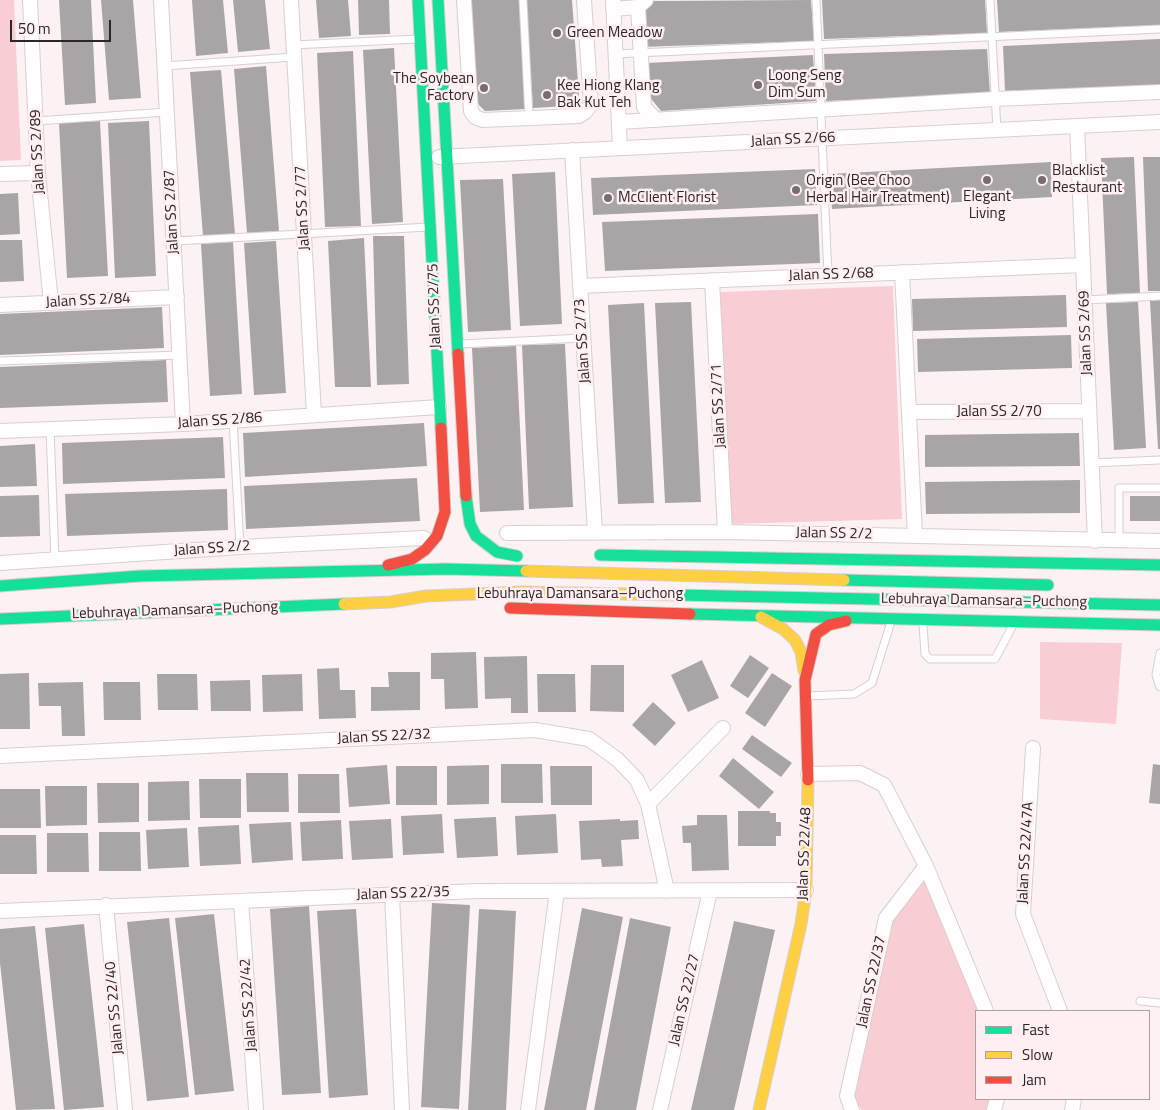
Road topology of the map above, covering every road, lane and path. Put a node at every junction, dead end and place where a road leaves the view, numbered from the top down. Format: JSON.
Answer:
{"nodes":[{"id":1,"x":30,"y":0,"type":"edge"},
{"id":2,"x":161,"y":0,"type":"edge"},
{"id":3,"x":291,"y":0,"type":"edge"},
{"id":4,"x":418,"y":0,"type":"edge"},
{"id":5,"x":438,"y":0,"type":"edge"},
{"id":6,"x":464,"y":0,"type":"edge"},
{"id":7,"x":523,"y":0,"type":"edge"},
{"id":8,"x":584,"y":0,"type":"edge"},
{"id":9,"x":816,"y":0,"type":"edge"},
{"id":10,"x":990,"y":0,"type":"edge"},
{"id":11,"x":613,"y":4,"type":"edge"},
{"id":12,"x":642,"y":4,"type":"edge"},
{"id":13,"x":1160,"y":29,"type":"edge"},
{"id":14,"x":992,"y":37,"type":"junction"},
{"id":15,"x":420,"y":38,"type":"junction"},
{"id":16,"x":819,"y":45,"type":"junction"},
{"id":17,"x":294,"y":51,"type":"junction"},
{"id":18,"x":640,"y":53,"type":"junction"},
{"id":19,"x":615,"y":54,"type":"junction"},
{"id":20,"x":164,"y":66,"type":"junction"},
{"id":21,"x":1160,"y":92,"type":"edge"},
{"id":22,"x":995,"y":98,"type":"junction"},
{"id":23,"x":822,"y":110,"type":"junction"},
{"id":24,"x":167,"y":112,"type":"junction"},
{"id":25,"x":530,"y":118,"type":"junction"},
{"id":26,"x":656,"y":120,"type":"junction"},
{"id":27,"x":36,"y":121,"type":"junction"},
{"id":28,"x":619,"y":122,"type":"junction"},
{"id":29,"x":1160,"y":122,"type":"edge"},
{"id":30,"x":1077,"y":126,"type":"junction"},
{"id":31,"x":996,"y":130,"type":"junction"},
{"id":32,"x":822,"y":138,"type":"junction"},
{"id":33,"x":620,"y":148,"type":"junction"},
{"id":34,"x":572,"y":150,"type":"junction"},
{"id":35,"x":446,"y":156,"type":"junction"},
{"id":36,"x":427,"y":157,"type":"junction"},
{"id":37,"x":38,"y":173,"type":"junction"},
{"id":38,"x":0,"y":174,"type":"edge"},
{"id":39,"x":432,"y":227,"type":"junction"},
{"id":40,"x":304,"y":234,"type":"junction"},
{"id":41,"x":174,"y":241,"type":"junction"},
{"id":42,"x":1083,"y":265,"type":"junction"},
{"id":43,"x":902,"y":272,"type":"junction"},
{"id":44,"x":828,"y":276,"type":"junction"},
{"id":45,"x":712,"y":280,"type":"junction"},
{"id":46,"x":580,"y":286,"type":"junction"},
{"id":47,"x":1160,"y":296,"type":"edge"},
{"id":48,"x":177,"y":298,"type":"junction"},
{"id":49,"x":1084,"y":300,"type":"junction"},
{"id":50,"x":51,"y":303,"type":"junction"},
{"id":51,"x":0,"y":305,"type":"edge"},
{"id":52,"x":583,"y":338,"type":"junction"},
{"id":53,"x":457,"y":344,"type":"junction"},
{"id":54,"x":180,"y":355,"type":"junction"},
{"id":55,"x":0,"y":361,"type":"edge"},
{"id":56,"x":439,"y":407,"type":"junction"},
{"id":57,"x":1089,"y":411,"type":"junction"},
{"id":58,"x":909,"y":412,"type":"junction"},
{"id":59,"x":314,"y":415,"type":"junction"},
{"id":60,"x":234,"y":420,"type":"junction"},
{"id":61,"x":183,"y":424,"type":"junction"},
{"id":62,"x":50,"y":429,"type":"junction"},
{"id":63,"x":0,"y":431,"type":"edge"},
{"id":64,"x":1160,"y":460,"type":"edge"},
{"id":65,"x":1091,"y":463,"type":"junction"},
{"id":66,"x":1160,"y":488,"type":"edge"},
{"id":67,"x":595,"y":532,"type":"junction"},
{"id":68,"x":725,"y":532,"type":"junction"},
{"id":69,"x":507,"y":533,"type":"dead end"},
{"id":70,"x":915,"y":535,"type":"junction"},
{"id":71,"x":424,"y":538,"type":"dead end"},
{"id":72,"x":1094,"y":541,"type":"junction"},
{"id":73,"x":1119,"y":541,"type":"junction"},
{"id":74,"x":1160,"y":542,"type":"edge"},
{"id":75,"x":240,"y":547,"type":"junction"},
{"id":76,"x":532,"y":555,"type":"dead end"},
{"id":77,"x":587,"y":555,"type":"dead end"},
{"id":78,"x":517,"y":556,"type":"junction"},
{"id":79,"x":56,"y":560,"type":"junction"},
{"id":80,"x":0,"y":563,"type":"edge"},
{"id":81,"x":1160,"y":565,"type":"edge"},
{"id":82,"x":372,"y":569,"type":"junction"},
{"id":83,"x":446,"y":569,"type":"junction"},
{"id":84,"x":1060,"y":585,"type":"dead end"},
{"id":85,"x":0,"y":586,"type":"edge"},
{"id":86,"x":391,"y":602,"type":"junction"},
{"id":87,"x":1160,"y":605,"type":"edge"},
{"id":88,"x":445,"y":608,"type":"dead end"},
{"id":89,"x":495,"y":608,"type":"dead end"},
{"id":90,"x":757,"y":615,"type":"junction"},
{"id":91,"x":0,"y":619,"type":"edge"},
{"id":92,"x":852,"y":619,"type":"junction"},
{"id":93,"x":891,"y":620,"type":"junction"},
{"id":94,"x":922,"y":620,"type":"junction"},
{"id":95,"x":1015,"y":623,"type":"junction"},
{"id":96,"x":1160,"y":625,"type":"edge"},
{"id":97,"x":1160,"y":653,"type":"edge"},
{"id":98,"x":805,"y":680,"type":"junction"},
{"id":99,"x":1160,"y":687,"type":"edge"},
{"id":100,"x":807,"y":696,"type":"junction"},
{"id":101,"x":723,"y":728,"type":"dead end"},
{"id":102,"x":1033,"y":748,"type":"dead end"},
{"id":103,"x":0,"y":756,"type":"edge"},
{"id":104,"x":808,"y":774,"type":"junction"},
{"id":105,"x":648,"y":804,"type":"junction"},
{"id":106,"x":926,"y":866,"type":"junction"},
{"id":107,"x":806,"y":890,"type":"junction"},
{"id":108,"x":557,"y":891,"type":"junction"},
{"id":109,"x":667,"y":891,"type":"junction"},
{"id":110,"x":710,"y":891,"type":"junction"},
{"id":111,"x":392,"y":895,"type":"junction"},
{"id":112,"x":241,"y":901,"type":"junction"},
{"id":113,"x":106,"y":905,"type":"junction"},
{"id":114,"x":0,"y":911,"type":"edge"},
{"id":115,"x":1140,"y":1001,"type":"dead end"},
{"id":116,"x":1160,"y":1003,"type":"edge"},
{"id":117,"x":986,"y":1010,"type":"edge"},
{"id":118,"x":1060,"y":1010,"type":"edge"},
{"id":119,"x":256,"y":1109,"type":"edge"},
{"id":120,"x":125,"y":1110,"type":"edge"},
{"id":121,"x":249,"y":1110,"type":"edge"},
{"id":122,"x":265,"y":1110,"type":"edge"},
{"id":123,"x":402,"y":1110,"type":"edge"},
{"id":124,"x":528,"y":1110,"type":"edge"},
{"id":125,"x":660,"y":1110,"type":"edge"},
{"id":126,"x":759,"y":1110,"type":"edge"},
{"id":127,"x":852,"y":1110,"type":"edge"}],
"edges":[{"from":1,"to":27,"type":"street","name":"Jalan SS 2/89"},
{"from":2,"to":20,"type":"street","name":"Jalan SS 2/87"},
{"from":3,"to":17,"type":"street","name":"Jalan SS 2/77"},
{"from":4,"to":15,"type":"main road","name":"Jalan SS 2/75"},
{"from":5,"to":35,"type":"main road","name":"Jalan SS 2/75"},
{"from":6,"to":25,"type":"street"},
{"from":7,"to":25,"type":"lane"},
{"from":8,"to":25,"type":"street"},
{"from":9,"to":16,"type":"lane"},
{"from":10,"to":14,"type":"lane"},
{"from":11,"to":12,"type":"street"},
{"from":11,"to":19,"type":"street"},
{"from":12,"to":18,"type":"street"},
{"from":13,"to":14,"type":"lane"},
{"from":14,"to":16,"type":"lane"},
{"from":14,"to":22,"type":"lane"},
{"from":15,"to":17,"type":"lane"},
{"from":15,"to":36,"type":"main road","name":"Jalan SS 2/75"},
{"from":16,"to":18,"type":"lane"},
{"from":16,"to":23,"type":"lane"},
{"from":17,"to":20,"type":"lane"},
{"from":17,"to":40,"type":"street","name":"Jalan SS 2/77"},
{"from":18,"to":19,"type":"lane"},
{"from":18,"to":26,"type":"street"},
{"from":19,"to":28,"type":"street"},
{"from":20,"to":24,"type":"street","name":"Jalan SS 2/87"},
{"from":21,"to":22,"type":"street"},
{"from":22,"to":23,"type":"street"},
{"from":22,"to":31,"type":"lane"},
{"from":23,"to":26,"type":"street"},
{"from":23,"to":32,"type":"lane"},
{"from":24,"to":27,"type":"lane"},
{"from":24,"to":41,"type":"street","name":"Jalan SS 2/87"},
{"from":26,"to":28,"type":"street"},
{"from":27,"to":37,"type":"street","name":"Jalan SS 2/89"},
{"from":28,"to":33,"type":"street"},
{"from":29,"to":30,"type":"street","name":"Jalan SS 2/66"},
{"from":30,"to":31,"type":"street","name":"Jalan SS 2/66"},
{"from":30,"to":42,"type":"street","name":"Jalan SS 2/69"},
{"from":31,"to":32,"type":"street","name":"Jalan SS 2/66"},
{"from":32,"to":33,"type":"street","name":"Jalan SS 2/66"},
{"from":32,"to":44,"type":"lane"},
{"from":33,"to":34,"type":"street","name":"Jalan SS 2/66"},
{"from":34,"to":35,"type":"street","name":"Jalan SS 2/66"},
{"from":34,"to":46,"type":"street","name":"Jalan SS 2/73"},
{"from":35,"to":36,"type":"street","name":"Jalan SS 2/66"},
{"from":35,"to":53,"type":"main road","name":"Jalan SS 2/75"},
{"from":36,"to":39,"type":"main road","name":"Jalan SS 2/75"},
{"from":37,"to":38,"type":"street"},
{"from":37,"to":50,"type":"street","name":"Jalan SS 2/89"},
{"from":39,"to":40,"type":"lane"},
{"from":39,"to":56,"type":"main road","name":"Jalan SS 2/75"},
{"from":40,"to":41,"type":"lane"},
{"from":40,"to":59,"type":"street","name":"Jalan SS 2/77"},
{"from":41,"to":48,"type":"street","name":"Jalan SS 2/87"},
{"from":42,"to":43,"type":"street","name":"Jalan SS 2/68"},
{"from":42,"to":49,"type":"street","name":"Jalan SS 2/69"},
{"from":43,"to":44,"type":"street","name":"Jalan SS 2/68"},
{"from":43,"to":58,"type":"street"},
{"from":44,"to":45,"type":"street","name":"Jalan SS 2/68"},
{"from":45,"to":46,"type":"street","name":"Jalan SS 2/68"},
{"from":45,"to":68,"type":"street","name":"Jalan SS 2/71"},
{"from":46,"to":52,"type":"street","name":"Jalan SS 2/73"},
{"from":47,"to":49,"type":"lane"},
{"from":48,"to":50,"type":"street","name":"Jalan SS 2/84"},
{"from":48,"to":54,"type":"street","name":"Jalan SS 2/87"},
{"from":49,"to":57,"type":"street","name":"Jalan SS 2/69"},
{"from":50,"to":51,"type":"street","name":"Jalan SS 2/84"},
{"from":52,"to":53,"type":"lane"},
{"from":52,"to":67,"type":"street","name":"Jalan SS 2/73"},
{"from":53,"to":78,"type":"main road","name":"Jalan SS 2/75"},
{"from":54,"to":55,"type":"lane"},
{"from":54,"to":61,"type":"street","name":"Jalan SS 2/87"},
{"from":56,"to":59,"type":"street","name":"Jalan SS 2/86"},
{"from":56,"to":82,"type":"main road","name":"Jalan SS 2/75"},
{"from":57,"to":58,"type":"street","name":"Jalan SS 2/70"},
{"from":57,"to":65,"type":"street","name":"Jalan SS 2/69"},
{"from":58,"to":70,"type":"street"},
{"from":59,"to":60,"type":"street","name":"Jalan SS 2/86"},
{"from":60,"to":61,"type":"street","name":"Jalan SS 2/86"},
{"from":60,"to":75,"type":"lane"},
{"from":61,"to":62,"type":"street","name":"Jalan SS 2/86"},
{"from":62,"to":63,"type":"street","name":"Jalan SS 2/86"},
{"from":62,"to":79,"type":"lane"},
{"from":64,"to":65,"type":"lane"},
{"from":65,"to":72,"type":"street","name":"Jalan SS 2/69"},
{"from":66,"to":73,"type":"lane"},
{"from":67,"to":68,"type":"street","name":"Jalan SS 2/2"},
{"from":67,"to":69,"type":"street","name":"Jalan SS 2/2"},
{"from":68,"to":70,"type":"street","name":"Jalan SS 2/2"},
{"from":70,"to":72,"type":"street","name":"Jalan SS 2/2"},
{"from":71,"to":75,"type":"street","name":"Jalan SS 2/2"},
{"from":72,"to":73,"type":"street","name":"Jalan SS 2/2"},
{"from":73,"to":74,"type":"street","name":"Jalan SS 2/2"},
{"from":75,"to":79,"type":"street","name":"Jalan SS 2/2"},
{"from":76,"to":78,"type":"main road"},
{"from":77,"to":81,"type":"main road"},
{"from":78,"to":83,"type":"main road"},
{"from":79,"to":80,"type":"street","name":"Jalan SS 2/2"},
{"from":82,"to":83,"type":"main road","name":"Lebuhraya Damansara–Puchong"},
{"from":82,"to":85,"type":"main road","name":"Lebuhraya Damansara–Puchong"},
{"from":83,"to":84,"type":"main road","name":"Lebuhraya Damansara–Puchong"},
{"from":86,"to":87,"type":"main road","name":"Lebuhraya Damansara–Puchong"},
{"from":86,"to":88,"type":"main road"},
{"from":86,"to":91,"type":"main road","name":"Lebuhraya Damansara–Puchong"},
{"from":89,"to":90,"type":"main road"},
{"from":90,"to":92,"type":"main road"},
{"from":90,"to":98,"type":"main road"},
{"from":92,"to":93,"type":"main road"},
{"from":92,"to":98,"type":"main road","name":"Jalan SS 22/48"},
{"from":93,"to":94,"type":"main road"},
{"from":93,"to":100,"type":"lane"},
{"from":94,"to":95,"type":"main road"},
{"from":94,"to":95,"type":"lane"},
{"from":95,"to":96,"type":"main road"},
{"from":97,"to":99,"type":"lane"},
{"from":98,"to":100,"type":"main road","name":"Jalan SS 22/48"},
{"from":100,"to":104,"type":"main road","name":"Jalan SS 22/48"},
{"from":101,"to":105,"type":"street"},
{"from":102,"to":118,"type":"street","name":"Jalan SS 22/47A"},
{"from":103,"to":105,"type":"street","name":"Jalan SS 22/32"},
{"from":104,"to":106,"type":"street"},
{"from":104,"to":107,"type":"main road","name":"Jalan SS 22/48"},
{"from":105,"to":109,"type":"street","name":"Jalan SS 22/32"},
{"from":106,"to":117,"type":"street"},
{"from":106,"to":127,"type":"street","name":"Jalan SS 22/37"},
{"from":107,"to":110,"type":"street","name":"Jalan SS 22/35"},
{"from":107,"to":126,"type":"main road","name":"Jalan SS 22/48"},
{"from":108,"to":109,"type":"street","name":"Jalan SS 22/35"},
{"from":108,"to":111,"type":"street","name":"Jalan SS 22/35"},
{"from":108,"to":124,"type":"street"},
{"from":109,"to":110,"type":"street","name":"Jalan SS 22/35"},
{"from":110,"to":125,"type":"street","name":"Jalan SS 22/27"},
{"from":111,"to":112,"type":"street","name":"Jalan SS 22/35"},
{"from":111,"to":123,"type":"street"},
{"from":112,"to":113,"type":"street","name":"Jalan SS 22/35"},
{"from":112,"to":119,"type":"street","name":"Jalan SS 22/42"},
{"from":113,"to":114,"type":"street","name":"Jalan SS 22/35"},
{"from":113,"to":120,"type":"street","name":"Jalan SS 22/40"},
{"from":115,"to":116,"type":"lane"},
{"from":119,"to":121,"type":"street"},
{"from":119,"to":122,"type":"street"}]}
